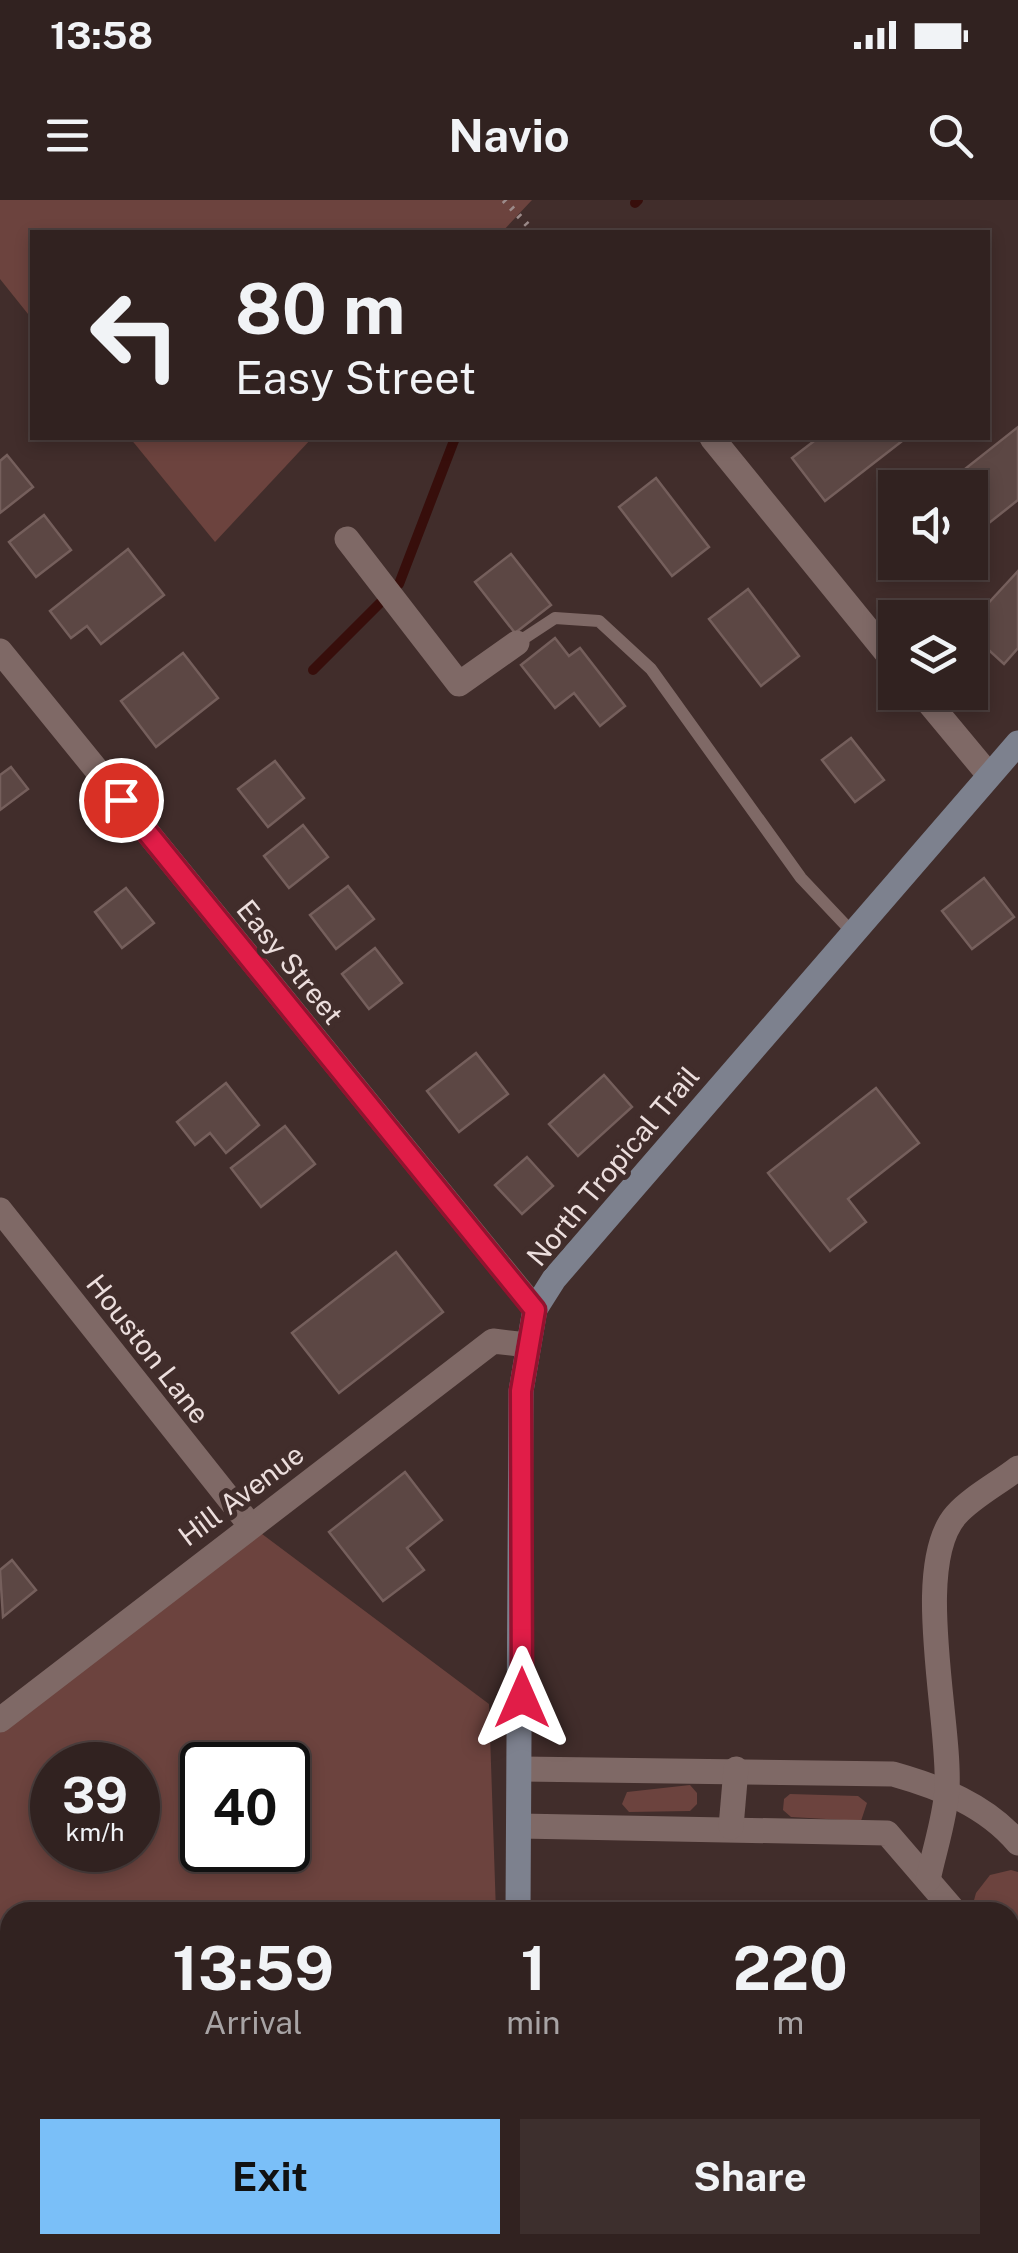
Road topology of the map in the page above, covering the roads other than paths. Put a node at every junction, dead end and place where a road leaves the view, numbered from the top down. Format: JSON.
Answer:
{"nodes":[{"id":1,"x":714,"y":440,"type":"edge"},
{"id":2,"x":347,"y":539,"type":"dead end"},
{"id":3,"x":517,"y":643,"type":"joint"},
{"id":4,"x":878,"y":643,"type":"edge"},
{"id":5,"x":0,"y":651,"type":"edge"},
{"id":6,"x":935,"y":710,"type":"edge"},
{"id":7,"x":1018,"y":742,"type":"edge"},
{"id":8,"x":990,"y":776,"type":"junction"},
{"id":9,"x":852,"y":932,"type":"junction"},
{"id":10,"x":0,"y":1210,"type":"edge"},
{"id":11,"x":535,"y":1310,"type":"junction"},
{"id":12,"x":528,"y":1346,"type":"junction"},
{"id":13,"x":1018,"y":1468,"type":"edge"},
{"id":14,"x":250,"y":1525,"type":"junction"},
{"id":15,"x":0,"y":1720,"type":"edge"},
{"id":16,"x":522,"y":1769,"type":"junction"},
{"id":17,"x":736,"y":1769,"type":"junction"},
{"id":18,"x":947,"y":1790,"type":"junction"},
{"id":19,"x":520,"y":1826,"type":"junction"},
{"id":20,"x":732,"y":1827,"type":"junction"},
{"id":21,"x":1018,"y":1843,"type":"edge"},
{"id":22,"x":928,"y":1880,"type":"junction"},
{"id":23,"x":518,"y":1902,"type":"edge"},
{"id":24,"x":946,"y":1902,"type":"edge"}],
"edges":[{"from":1,"to":4,"type":"street"},
{"from":2,"to":3,"type":"street"},
{"from":3,"to":9,"type":"lane"},
{"from":5,"to":11,"type":"street","name":"Easy Street"},
{"from":6,"to":8,"type":"street"},
{"from":7,"to":8,"type":"street","name":"North Tropical Trail"},
{"from":8,"to":9,"type":"street","name":"North Tropical Trail"},
{"from":9,"to":11,"type":"street","name":"North Tropical Trail"},
{"from":10,"to":14,"type":"street","name":"Houston Lane"},
{"from":11,"to":12,"type":"street","name":"North Tropical Trail"},
{"from":12,"to":14,"type":"street","name":"Hill Avenue"},
{"from":12,"to":16,"type":"street","name":"North Tropical Trail"},
{"from":13,"to":18,"type":"street"},
{"from":14,"to":15,"type":"street","name":"Hill Avenue"},
{"from":16,"to":17,"type":"street"},
{"from":16,"to":19,"type":"street","name":"North Tropical Trail"},
{"from":17,"to":18,"type":"street"},
{"from":17,"to":20,"type":"street"},
{"from":18,"to":21,"type":"street"},
{"from":18,"to":22,"type":"street"},
{"from":19,"to":20,"type":"street"},
{"from":19,"to":23,"type":"street","name":"North Tropical Trail"},
{"from":20,"to":22,"type":"street"},
{"from":22,"to":24,"type":"street"}]}
